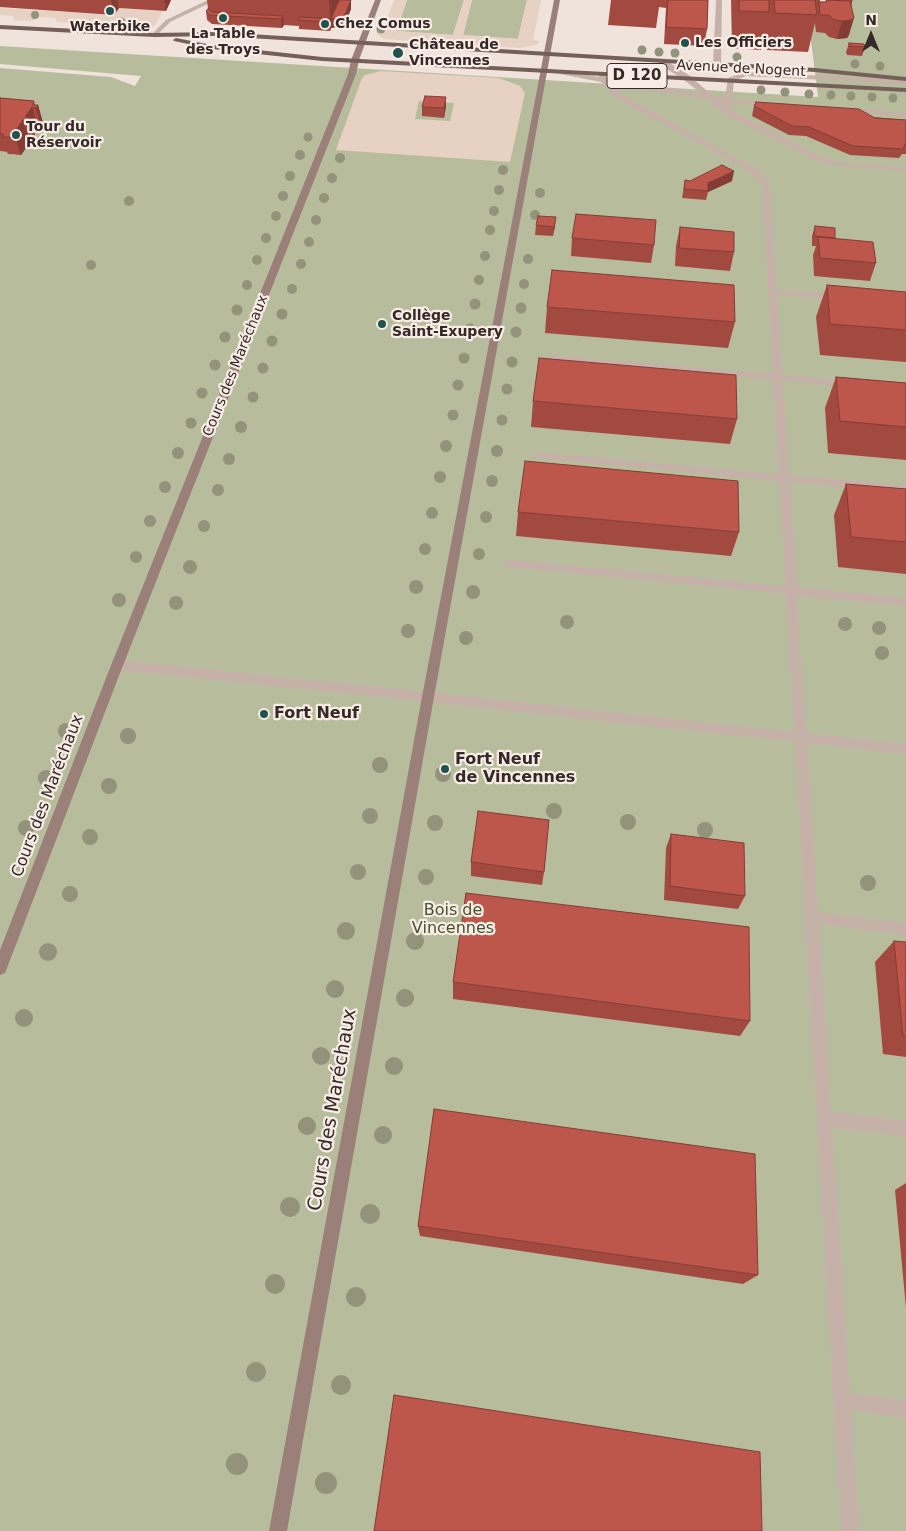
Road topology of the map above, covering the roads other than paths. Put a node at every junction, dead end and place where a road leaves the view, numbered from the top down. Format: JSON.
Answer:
{"nodes":[{"id":1,"x":213,"y":0,"type":"edge"},
{"id":2,"x":378,"y":0,"type":"edge"},
{"id":3,"x":557,"y":0,"type":"edge"},
{"id":4,"x":719,"y":0,"type":"edge"},
{"id":5,"x":0,"y":27,"type":"edge"},
{"id":6,"x":154,"y":36,"type":"junction"},
{"id":7,"x":363,"y":43,"type":"junction"},
{"id":8,"x":547,"y":54,"type":"junction"},
{"id":9,"x":662,"y":62,"type":"junction"},
{"id":10,"x":354,"y":64,"type":"junction"},
{"id":11,"x":716,"y":65,"type":"junction"},
{"id":12,"x":543,"y":75,"type":"junction"},
{"id":13,"x":602,"y":77,"type":"junction"},
{"id":14,"x":688,"y":78,"type":"junction"},
{"id":15,"x":730,"y":80,"type":"junction"},
{"id":16,"x":906,"y":80,"type":"edge"},
{"id":17,"x":906,"y":90,"type":"edge"},
{"id":18,"x":710,"y":98,"type":"junction"},
{"id":19,"x":728,"y":101,"type":"junction"},
{"id":20,"x":777,"y":104,"type":"edge"},
{"id":21,"x":835,"y":109,"type":"edge"},
{"id":22,"x":727,"y":112,"type":"junction"},
{"id":23,"x":906,"y":114,"type":"edge"},
{"id":24,"x":906,"y":169,"type":"edge"},
{"id":25,"x":773,"y":292,"type":"junction"},
{"id":26,"x":849,"y":298,"type":"edge"},
{"id":27,"x":552,"y":358,"type":"edge"},
{"id":28,"x":777,"y":377,"type":"junction"},
{"id":29,"x":856,"y":384,"type":"edge"},
{"id":30,"x":536,"y":455,"type":"dead end"},
{"id":31,"x":784,"y":478,"type":"junction"},
{"id":32,"x":906,"y":489,"type":"edge"},
{"id":33,"x":508,"y":563,"type":"dead end"},
{"id":34,"x":790,"y":591,"type":"junction"},
{"id":35,"x":906,"y":602,"type":"edge"},
{"id":36,"x":118,"y":665,"type":"junction"},
{"id":37,"x":428,"y":697,"type":"junction"},
{"id":38,"x":799,"y":737,"type":"junction"},
{"id":39,"x":906,"y":749,"type":"edge"},
{"id":40,"x":810,"y":917,"type":"junction"},
{"id":41,"x":906,"y":929,"type":"edge"},
{"id":42,"x":0,"y":968,"type":"edge"},
{"id":43,"x":824,"y":1118,"type":"junction"},
{"id":44,"x":906,"y":1130,"type":"edge"},
{"id":45,"x":842,"y":1400,"type":"junction"},
{"id":46,"x":906,"y":1409,"type":"edge"},
{"id":47,"x":278,"y":1531,"type":"edge"},
{"id":48,"x":850,"y":1531,"type":"edge"}],
"edges":[{"from":1,"to":6,"type":"street"},
{"from":2,"to":7,"type":"street","name":"Cours des Maréchaux"},
{"from":3,"to":8,"type":"street","name":"Cours des Maréchaux"},
{"from":4,"to":11,"type":"street"},
{"from":5,"to":6,"type":"main road","number":"D 120"},
{"from":6,"to":7,"type":"main road","number":"D 120"},
{"from":6,"to":10,"type":"main road","number":"D 120"},
{"from":7,"to":8,"type":"main road","number":"D 120"},
{"from":7,"to":10,"type":"street","name":"Cours des Maréchaux"},
{"from":8,"to":9,"type":"main road","name":"Avenue de Nogent","number":"D 120"},
{"from":8,"to":12,"type":"street","name":"Cours des Maréchaux"},
{"from":9,"to":11,"type":"main road","name":"Avenue de Nogent","number":"D 120"},
{"from":9,"to":14,"type":"street"},
{"from":10,"to":12,"type":"main road","number":"D 120"},
{"from":10,"to":36,"type":"street","name":"Cours des Maréchaux"},
{"from":11,"to":16,"type":"main road","name":"Avenue de Nogent","number":"D 120"},
{"from":12,"to":13,"type":"street"},
{"from":12,"to":37,"type":"street","name":"Cours des Maréchaux"},
{"from":13,"to":14,"type":"main road","name":"Avenue de Nogent","number":"D 120"},
{"from":13,"to":18,"type":"street"},
{"from":13,"to":25,"type":"street"},
{"from":14,"to":15,"type":"main road","name":"Avenue de Nogent","number":"D 120"},
{"from":14,"to":18,"type":"street"},
{"from":15,"to":16,"type":"street"},
{"from":15,"to":17,"type":"main road","name":"Avenue de Nogent","number":"D 120"},
{"from":15,"to":19,"type":"street"},
{"from":18,"to":19,"type":"street"},
{"from":18,"to":22,"type":"street"},
{"from":19,"to":20,"type":"street"},
{"from":19,"to":22,"type":"street"},
{"from":21,"to":23,"type":"street"},
{"from":22,"to":24,"type":"street"},
{"from":25,"to":26,"type":"street"},
{"from":25,"to":28,"type":"street"},
{"from":27,"to":28,"type":"street"},
{"from":28,"to":29,"type":"street"},
{"from":28,"to":31,"type":"street"},
{"from":30,"to":31,"type":"street"},
{"from":31,"to":32,"type":"street"},
{"from":31,"to":34,"type":"street"},
{"from":33,"to":34,"type":"street"},
{"from":34,"to":35,"type":"street"},
{"from":34,"to":38,"type":"street"},
{"from":36,"to":37,"type":"street"},
{"from":36,"to":42,"type":"street","name":"Cours des Maréchaux"},
{"from":37,"to":38,"type":"street"},
{"from":37,"to":47,"type":"street","name":"Cours des Maréchaux"},
{"from":38,"to":39,"type":"street"},
{"from":38,"to":40,"type":"street"},
{"from":40,"to":41,"type":"street"},
{"from":40,"to":43,"type":"street"},
{"from":43,"to":44,"type":"street"},
{"from":43,"to":45,"type":"street"},
{"from":45,"to":46,"type":"street"},
{"from":45,"to":48,"type":"street"}]}
